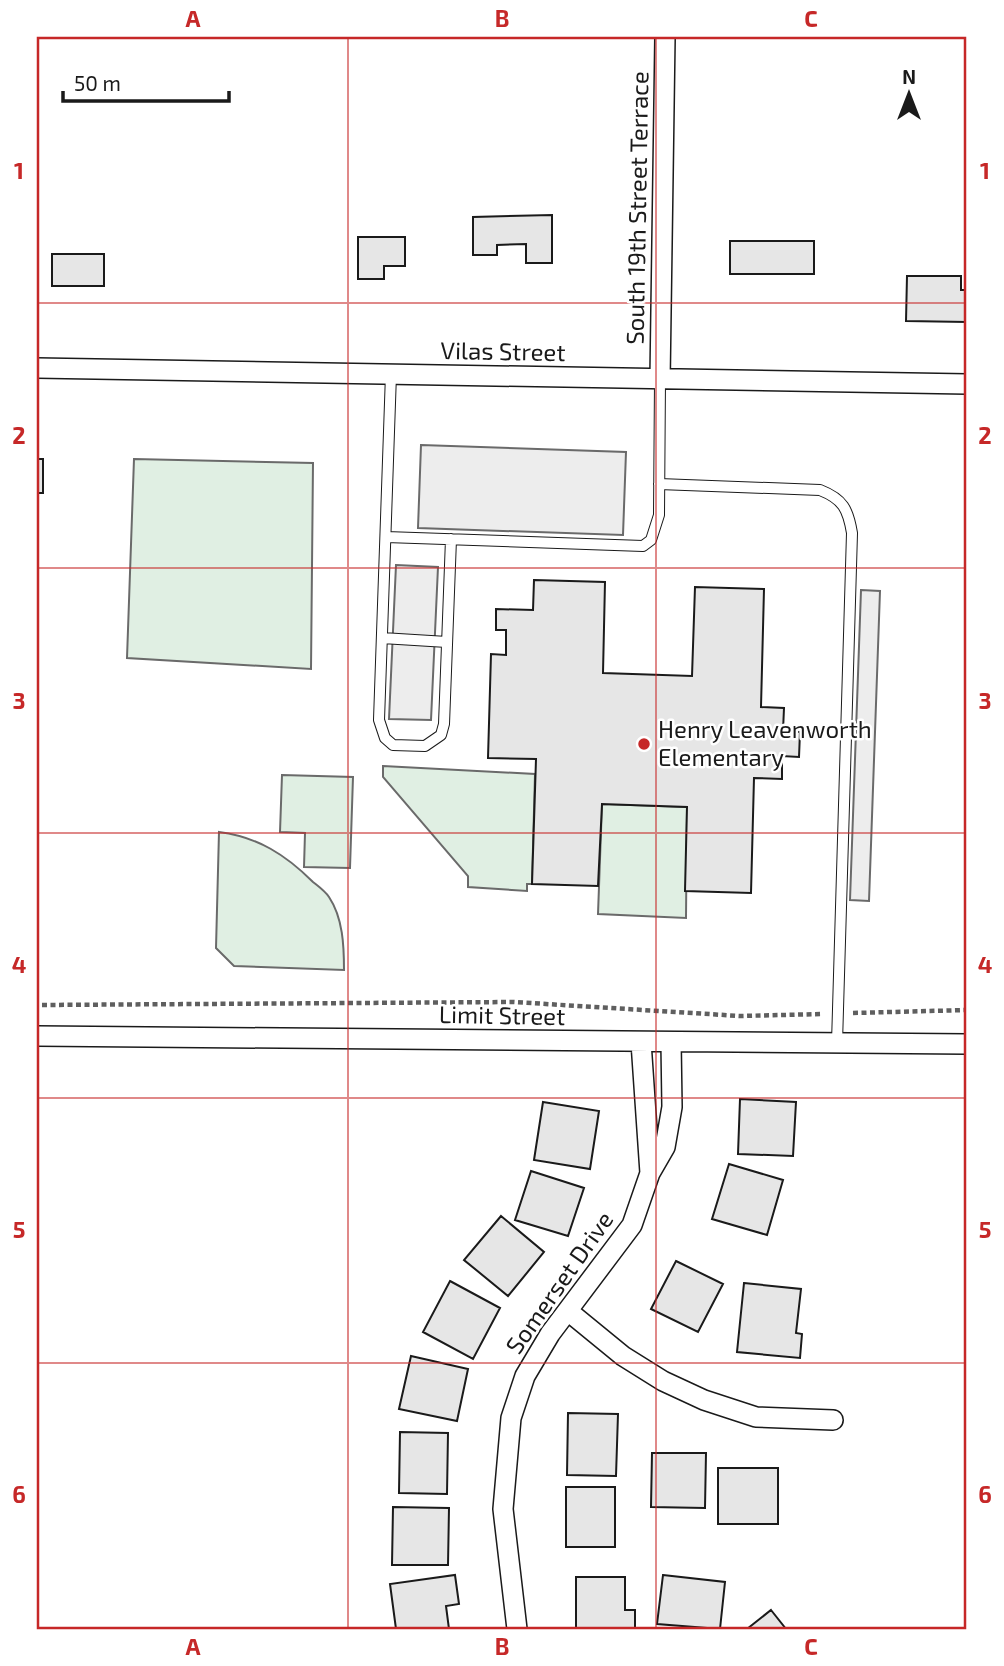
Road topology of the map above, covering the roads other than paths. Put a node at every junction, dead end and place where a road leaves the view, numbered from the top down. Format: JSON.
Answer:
{"nodes":[{"id":1,"x":665,"y":37,"type":"edge"},
{"id":2,"x":37,"y":368,"type":"edge"},
{"id":3,"x":391,"y":374,"type":"junction"},
{"id":4,"x":660,"y":380,"type":"junction"},
{"id":5,"x":967,"y":384,"type":"edge"},
{"id":6,"x":659,"y":484,"type":"junction"},
{"id":7,"x":386,"y":537,"type":"junction"},
{"id":8,"x":451,"y":539,"type":"junction"},
{"id":9,"x":382,"y":638,"type":"junction"},
{"id":10,"x":447,"y":642,"type":"junction"},
{"id":11,"x":37,"y":1036,"type":"edge"},
{"id":12,"x":641,"y":1042,"type":"junction"},
{"id":13,"x":671,"y":1042,"type":"junction"},
{"id":14,"x":837,"y":1043,"type":"junction"},
{"id":15,"x":967,"y":1044,"type":"edge"},
{"id":16,"x":650,"y":1173,"type":"junction"},
{"id":17,"x":568,"y":1311,"type":"junction"},
{"id":18,"x":833,"y":1420,"type":"dead end"},
{"id":19,"x":517,"y":1629,"type":"edge"}],
"edges":[{"from":1,"to":4,"type":"street","name":"South 19th Street Terrace"},
{"from":2,"to":3,"type":"street","name":"Vilas Street"},
{"from":3,"to":4,"type":"street","name":"Vilas Street"},
{"from":3,"to":7,"type":"lane"},
{"from":4,"to":5,"type":"street","name":"Vilas Street"},
{"from":4,"to":6,"type":"lane"},
{"from":6,"to":8,"type":"lane"},
{"from":6,"to":14,"type":"lane"},
{"from":7,"to":8,"type":"lane"},
{"from":7,"to":9,"type":"lane"},
{"from":8,"to":10,"type":"lane"},
{"from":9,"to":10,"type":"lane"},
{"from":9,"to":10,"type":"lane"},
{"from":11,"to":12,"type":"street","name":"Limit Street"},
{"from":12,"to":13,"type":"street","name":"Limit Street"},
{"from":12,"to":16,"type":"street","name":"Somerset Drive"},
{"from":13,"to":14,"type":"street","name":"Limit Street"},
{"from":13,"to":16,"type":"street","name":"Somerset Drive"},
{"from":14,"to":15,"type":"street","name":"Limit Street"},
{"from":16,"to":17,"type":"street","name":"Somerset Drive"},
{"from":17,"to":18,"type":"street"},
{"from":17,"to":19,"type":"street","name":"Somerset Drive"}]}
